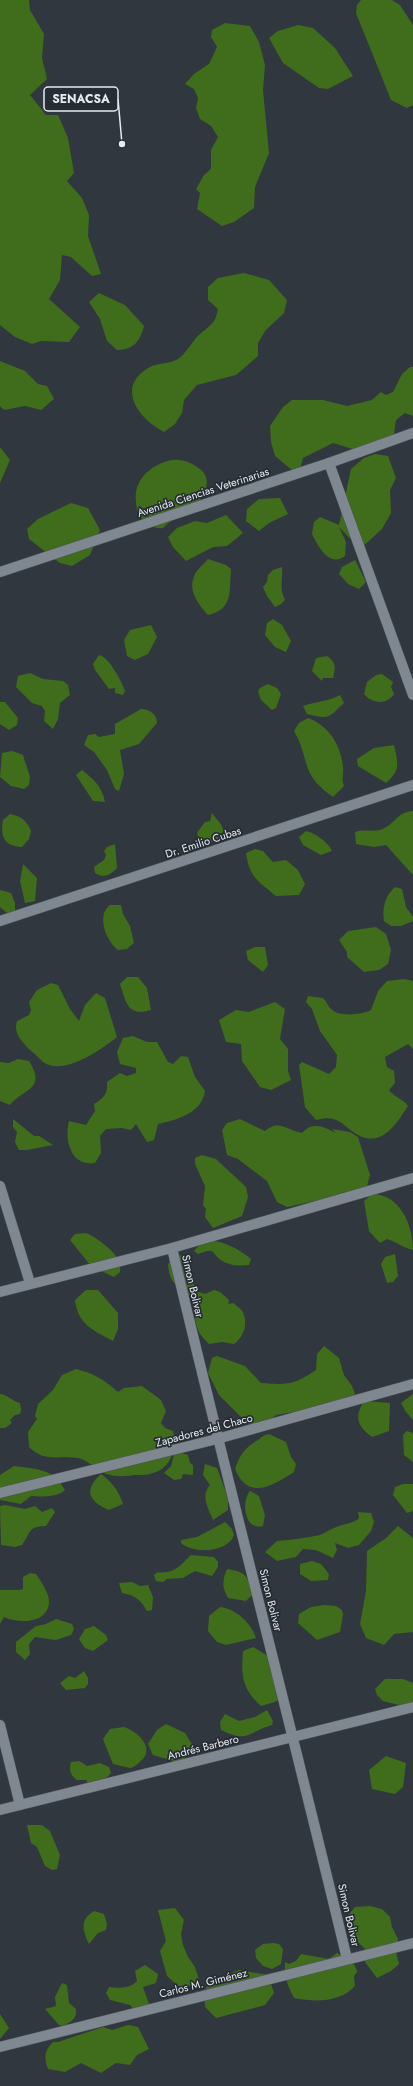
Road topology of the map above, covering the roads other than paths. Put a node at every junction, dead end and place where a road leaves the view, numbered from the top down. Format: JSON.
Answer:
{"nodes":[{"id":1,"x":413,"y":433,"type":"edge"},
{"id":2,"x":330,"y":463,"type":"junction"},
{"id":3,"x":0,"y":572,"type":"edge"},
{"id":4,"x":413,"y":695,"type":"edge"},
{"id":5,"x":413,"y":785,"type":"edge"},
{"id":6,"x":0,"y":921,"type":"edge"},
{"id":7,"x":413,"y":1178,"type":"edge"},
{"id":8,"x":0,"y":1186,"type":"edge"},
{"id":9,"x":172,"y":1248,"type":"junction"},
{"id":10,"x":30,"y":1283,"type":"junction"},
{"id":11,"x":0,"y":1292,"type":"edge"},
{"id":12,"x":413,"y":1384,"type":"edge"},
{"id":13,"x":217,"y":1439,"type":"junction"},
{"id":14,"x":0,"y":1493,"type":"edge"},
{"id":15,"x":413,"y":1707,"type":"edge"},
{"id":16,"x":0,"y":1725,"type":"edge"},
{"id":17,"x":294,"y":1736,"type":"junction"},
{"id":18,"x":20,"y":1805,"type":"junction"},
{"id":19,"x":0,"y":1810,"type":"edge"},
{"id":20,"x":413,"y":1943,"type":"edge"},
{"id":21,"x":347,"y":1959,"type":"junction"},
{"id":22,"x":0,"y":2047,"type":"edge"}],
"edges":[{"from":1,"to":2,"type":"street","name":"Avenida Ciencias Veterinarias"},
{"from":2,"to":3,"type":"street","name":"Avenida Ciencias Veterinarias"},
{"from":2,"to":4,"type":"street"},
{"from":5,"to":6,"type":"street","name":"Dr. Emilio Cubas"},
{"from":7,"to":9,"type":"street"},
{"from":8,"to":10,"type":"street"},
{"from":9,"to":10,"type":"street"},
{"from":9,"to":13,"type":"street","name":"Simon Bolivar"},
{"from":10,"to":11,"type":"street"},
{"from":12,"to":13,"type":"street","name":"Zapadores del Chaco"},
{"from":13,"to":14,"type":"street","name":"Zapadores del Chaco"},
{"from":13,"to":17,"type":"street","name":"Simon Bolivar"},
{"from":15,"to":17,"type":"street","name":"Andrés Barbero"},
{"from":16,"to":18,"type":"street"},
{"from":17,"to":18,"type":"street","name":"Andrés Barbero"},
{"from":17,"to":21,"type":"street","name":"Simon Bolivar"},
{"from":18,"to":19,"type":"street","name":"Andrés Barbero"},
{"from":20,"to":21,"type":"street","name":"Carlos M. Giménez"},
{"from":21,"to":22,"type":"street","name":"Carlos M. Giménez"}]}
